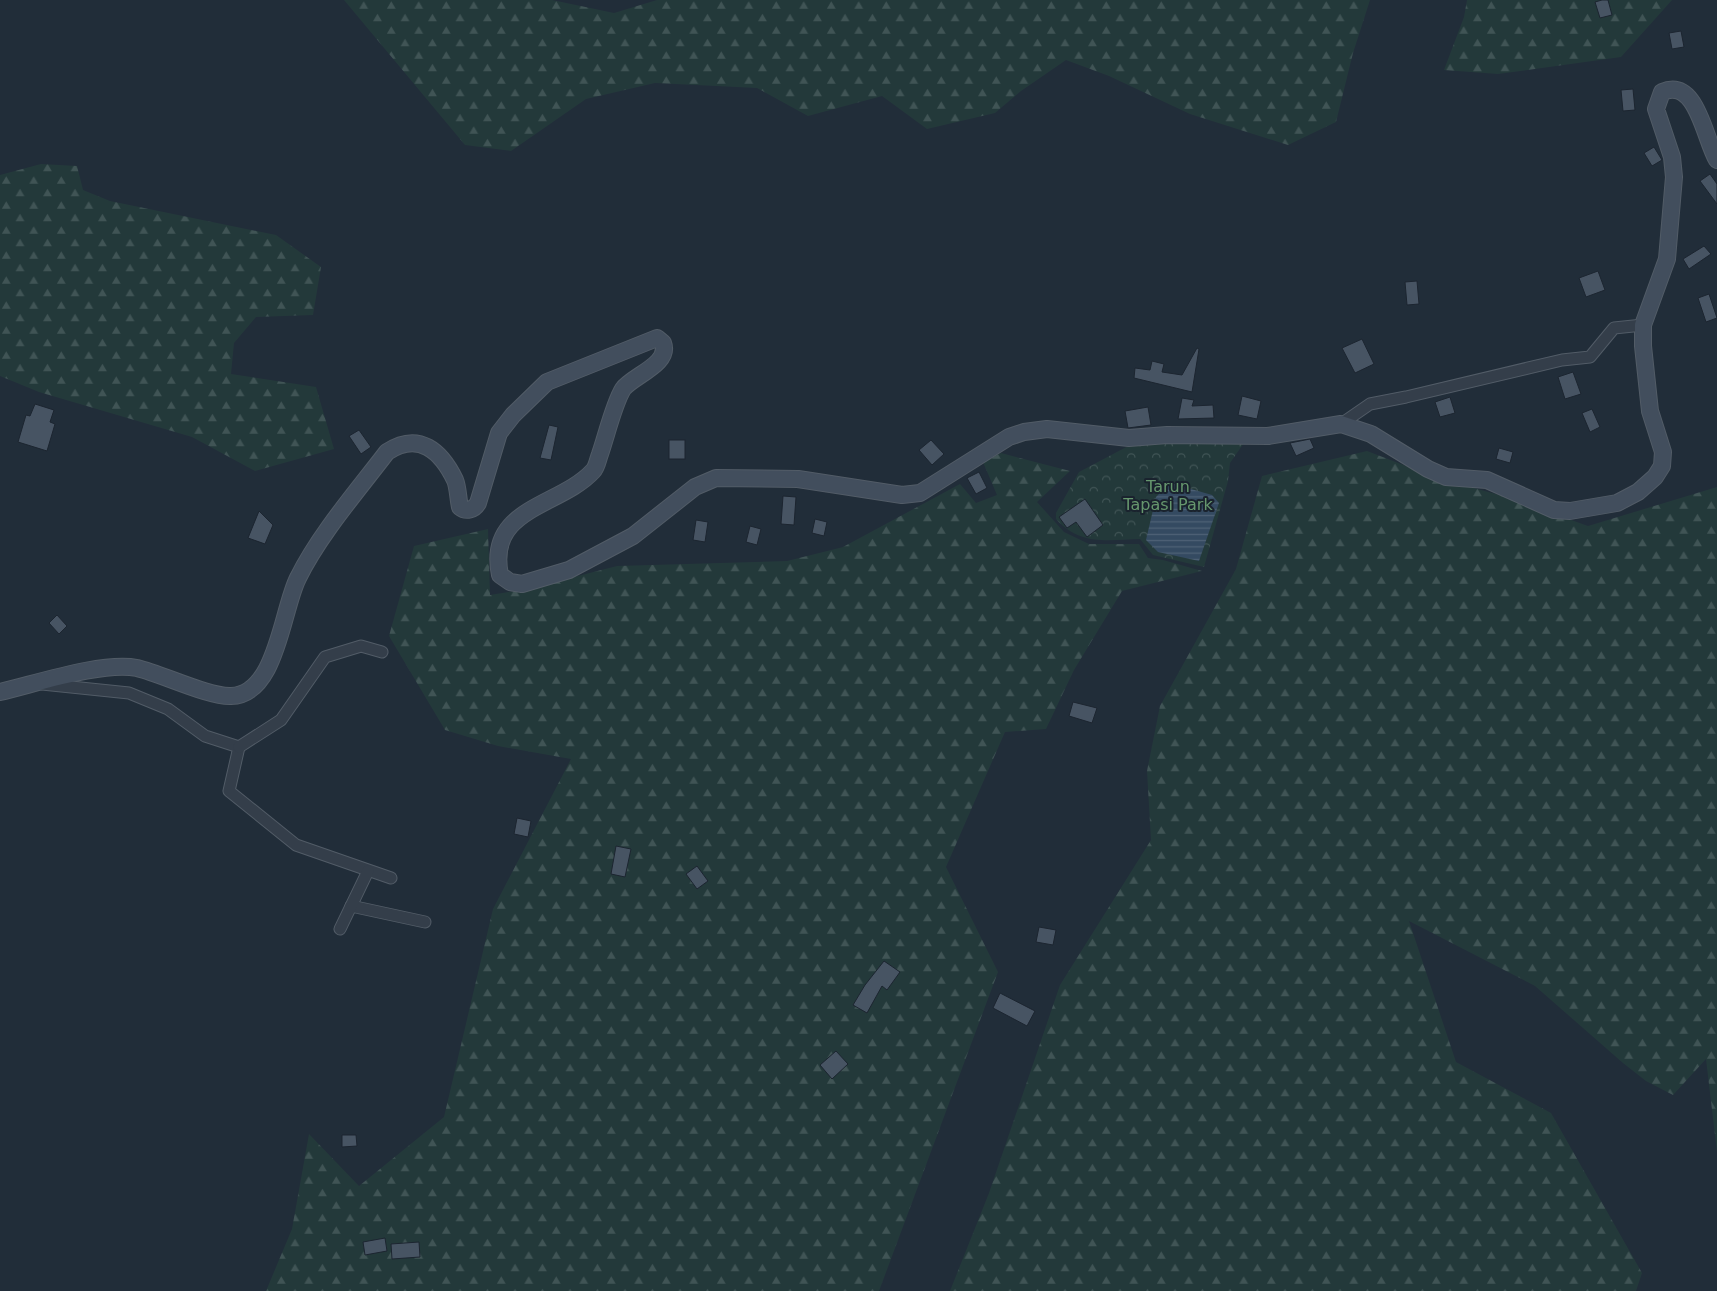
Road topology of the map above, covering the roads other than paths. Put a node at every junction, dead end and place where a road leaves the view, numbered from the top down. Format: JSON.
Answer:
{"nodes":[{"id":1,"x":1717,"y":160,"type":"edge"},
{"id":2,"x":1643,"y":325,"type":"junction"},
{"id":3,"x":1341,"y":424,"type":"junction"},
{"id":4,"x":382,"y":652,"type":"dead end"},
{"id":5,"x":37,"y":684,"type":"junction"},
{"id":6,"x":0,"y":692,"type":"edge"},
{"id":7,"x":239,"y":747,"type":"junction"},
{"id":8,"x":368,"y":871,"type":"junction"},
{"id":9,"x":391,"y":878,"type":"dead end"},
{"id":10,"x":352,"y":906,"type":"junction"},
{"id":11,"x":425,"y":922,"type":"dead end"},
{"id":12,"x":340,"y":929,"type":"dead end"}],
"edges":[{"from":1,"to":2,"type":"main road"},
{"from":2,"to":3,"type":"street"},
{"from":2,"to":3,"type":"main road"},
{"from":3,"to":5,"type":"main road"},
{"from":4,"to":7,"type":"street"},
{"from":5,"to":6,"type":"main road"},
{"from":5,"to":7,"type":"street"},
{"from":7,"to":8,"type":"street"},
{"from":8,"to":9,"type":"street"},
{"from":8,"to":10,"type":"street"},
{"from":10,"to":11,"type":"street"},
{"from":10,"to":12,"type":"street"}]}
